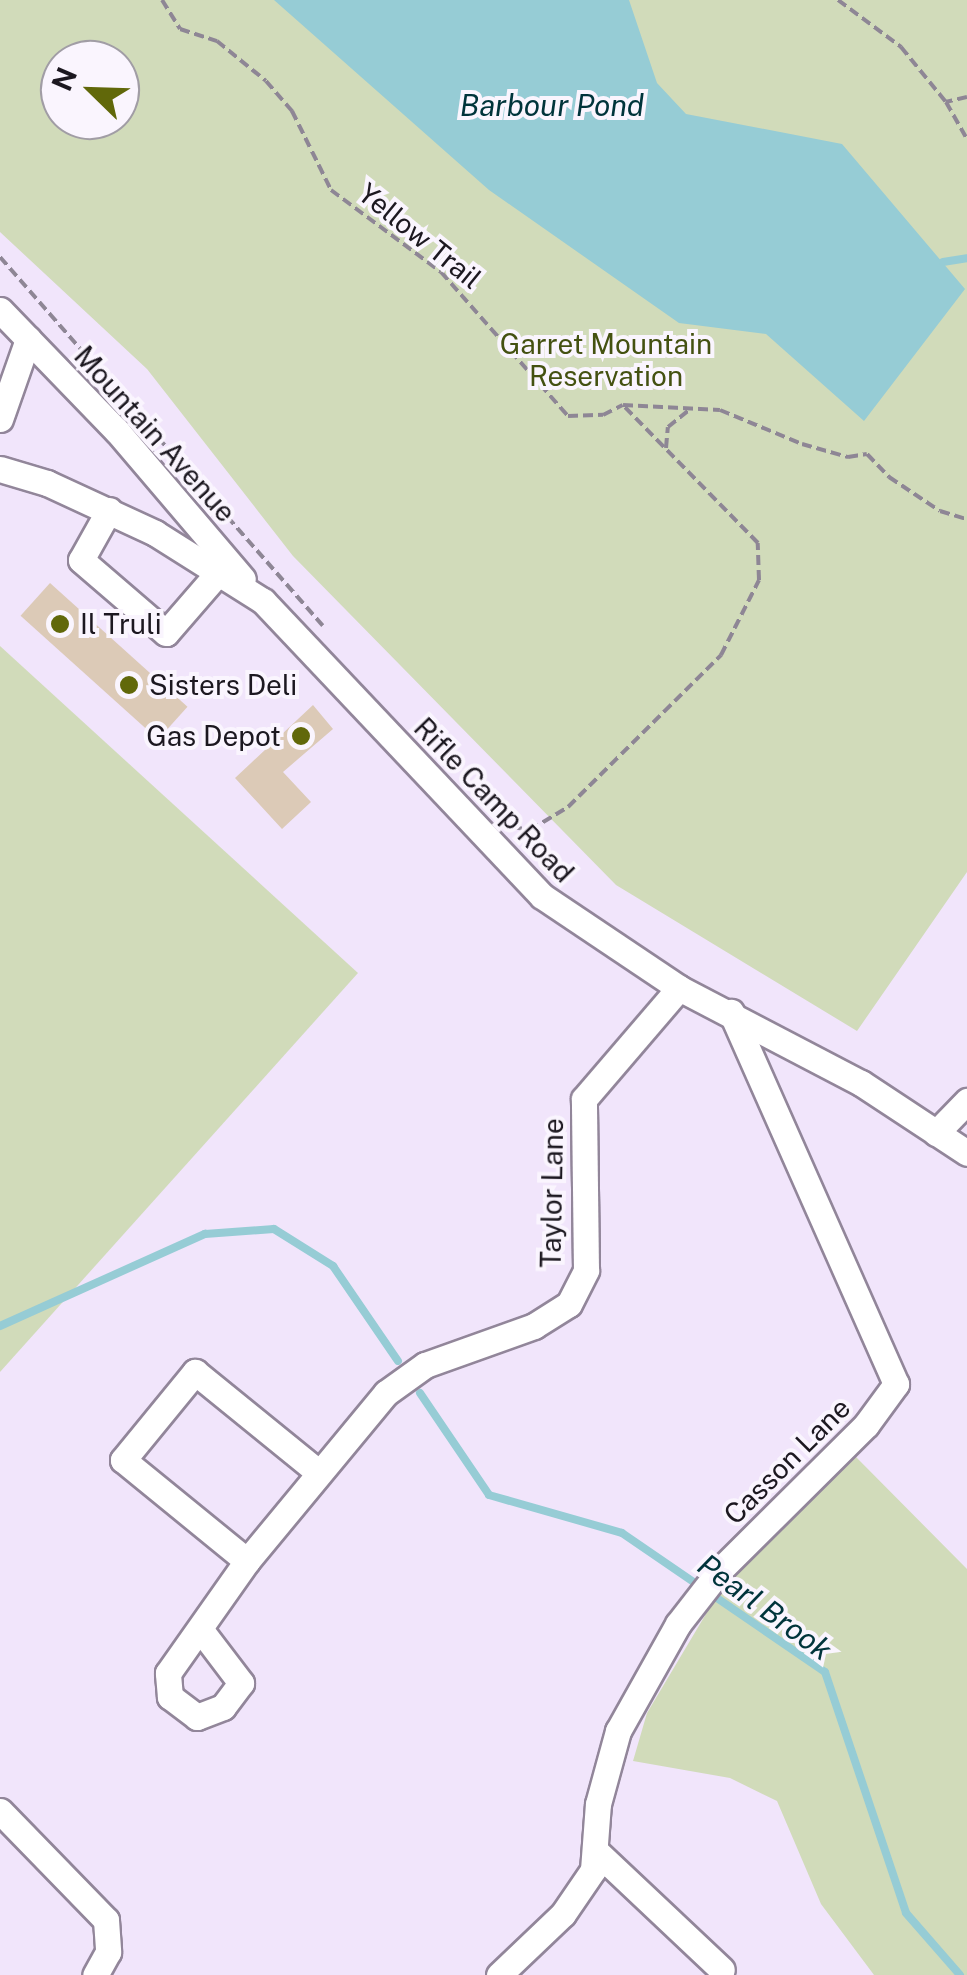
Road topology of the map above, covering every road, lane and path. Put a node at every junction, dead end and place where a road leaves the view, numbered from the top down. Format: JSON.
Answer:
{"nodes":[{"id":1,"x":162,"y":0,"type":"edge"},
{"id":2,"x":838,"y":0,"type":"edge"},
{"id":3,"x":967,"y":97,"type":"edge"},
{"id":4,"x":946,"y":102,"type":"junction"},
{"id":5,"x":967,"y":139,"type":"edge"},
{"id":6,"x":0,"y":257,"type":"edge"},
{"id":7,"x":0,"y":310,"type":"edge"},
{"id":8,"x":28,"y":339,"type":"junction"},
{"id":9,"x":623,"y":405,"type":"junction"},
{"id":10,"x":691,"y":408,"type":"junction"},
{"id":11,"x":0,"y":419,"type":"edge"},
{"id":12,"x":666,"y":448,"type":"junction"},
{"id":13,"x":0,"y":470,"type":"edge"},
{"id":14,"x":110,"y":510,"type":"junction"},
{"id":15,"x":967,"y":519,"type":"edge"},
{"id":16,"x":218,"y":572,"type":"junction"},
{"id":17,"x":263,"y":602,"type":"junction"},
{"id":18,"x":334,"y":638,"type":"dead end"},
{"id":19,"x":497,"y":824,"type":"dead end"},
{"id":20,"x":679,"y":988,"type":"junction"},
{"id":21,"x":730,"y":1012,"type":"junction"},
{"id":22,"x":967,"y":1101,"type":"edge"},
{"id":23,"x":936,"y":1133,"type":"junction"},
{"id":24,"x":967,"y":1153,"type":"edge"},
{"id":25,"x":318,"y":1472,"type":"junction"},
{"id":26,"x":248,"y":1561,"type":"junction"},
{"id":27,"x":200,"y":1628,"type":"dead end"},
{"id":28,"x":0,"y":1810,"type":"edge"},
{"id":29,"x":598,"y":1852,"type":"junction"},
{"id":30,"x":722,"y":1970,"type":"dead end"},
{"id":31,"x":95,"y":1975,"type":"edge"},
{"id":32,"x":499,"y":1975,"type":"edge"}],
"edges":[{"from":1,"to":9,"type":"path","name":"Yellow Trail"},
{"from":2,"to":4,"type":"path"},
{"from":3,"to":4,"type":"path"},
{"from":4,"to":5,"type":"path"},
{"from":6,"to":18,"type":"path"},
{"from":7,"to":8,"type":"street","name":"Mountain Avenue"},
{"from":8,"to":11,"type":"street"},
{"from":8,"to":17,"type":"street","name":"Mountain Avenue"},
{"from":9,"to":10,"type":"path","name":"Yellow Trail"},
{"from":9,"to":12,"type":"path"},
{"from":10,"to":12,"type":"path"},
{"from":10,"to":15,"type":"path","name":"Yellow Trail"},
{"from":12,"to":19,"type":"path"},
{"from":13,"to":14,"type":"street","name":"Rifle Camp Road"},
{"from":14,"to":16,"type":"street","name":"Rifle Camp Road"},
{"from":14,"to":16,"type":"street"},
{"from":16,"to":17,"type":"street","name":"Rifle Camp Road"},
{"from":17,"to":20,"type":"street","name":"Rifle Camp Road"},
{"from":20,"to":21,"type":"street","name":"Rifle Camp Road"},
{"from":20,"to":25,"type":"street","name":"Taylor Lane"},
{"from":21,"to":23,"type":"street","name":"Rifle Camp Road"},
{"from":21,"to":29,"type":"street","name":"Casson Lane"},
{"from":22,"to":23,"type":"street"},
{"from":23,"to":24,"type":"street","name":"Rifle Camp Road"},
{"from":25,"to":26,"type":"street","name":"Taylor Lane"},
{"from":25,"to":26,"type":"street"},
{"from":26,"to":27,"type":"street","name":"Taylor Lane"},
{"from":28,"to":31,"type":"street"},
{"from":29,"to":30,"type":"street"},
{"from":29,"to":32,"type":"street","name":"Casson Lane"}]}
